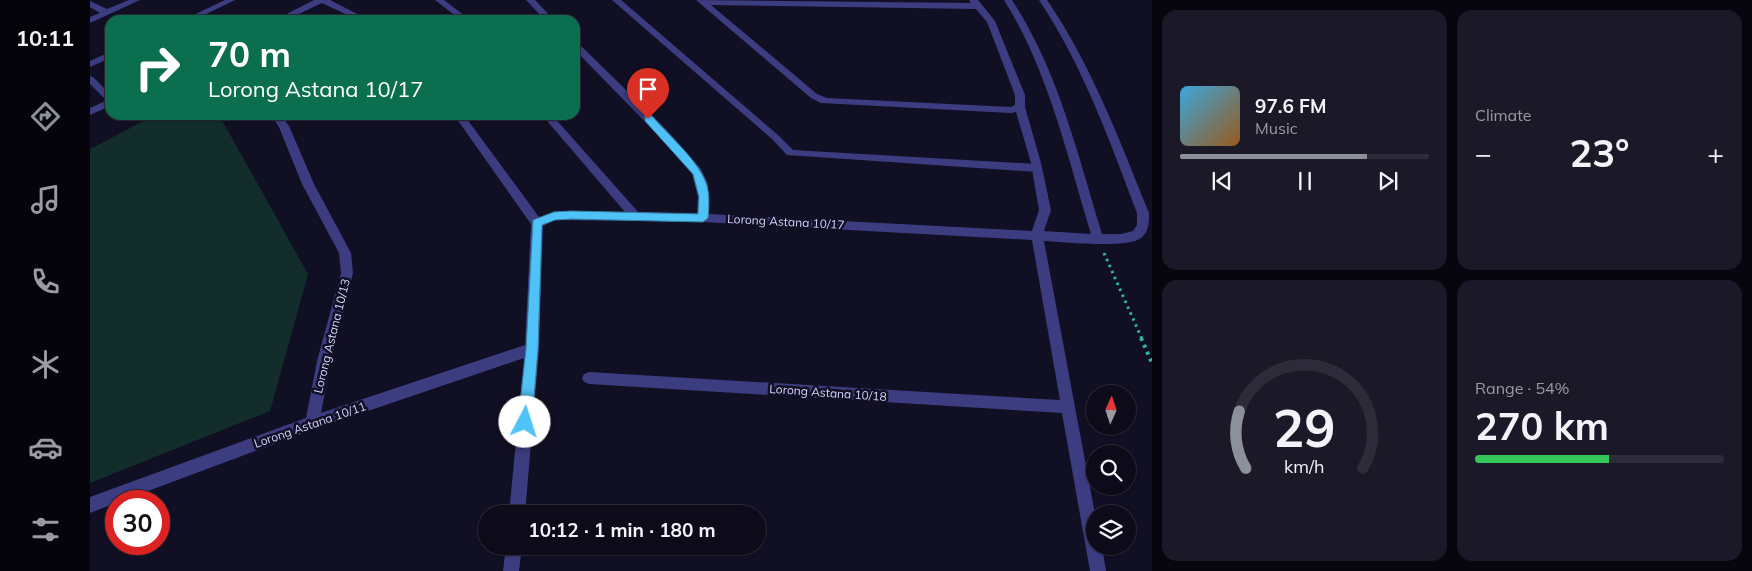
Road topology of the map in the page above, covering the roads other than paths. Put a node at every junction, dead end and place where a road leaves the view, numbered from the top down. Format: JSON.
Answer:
{"nodes":[{"id":1,"x":136,"y":0,"type":"edge"},
{"id":2,"x":231,"y":0,"type":"edge"},
{"id":3,"x":440,"y":0,"type":"edge"},
{"id":4,"x":530,"y":0,"type":"edge"},
{"id":5,"x":616,"y":0,"type":"edge"},
{"id":6,"x":1008,"y":0,"type":"edge"},
{"id":7,"x":1043,"y":0,"type":"edge"},
{"id":8,"x":327,"y":1,"type":"edge"},
{"id":9,"x":701,"y":1,"type":"edge"},
{"id":10,"x":976,"y":3,"type":"edge"},
{"id":11,"x":90,"y":4,"type":"edge"},
{"id":12,"x":107,"y":13,"type":"junction"},
{"id":13,"x":198,"y":15,"type":"edge"},
{"id":14,"x":292,"y":15,"type":"edge"},
{"id":15,"x":355,"y":15,"type":"edge"},
{"id":16,"x":460,"y":15,"type":"edge"},
{"id":17,"x":545,"y":15,"type":"edge"},
{"id":18,"x":90,"y":20,"type":"edge"},
{"id":19,"x":580,"y":53,"type":"edge"},
{"id":20,"x":105,"y":57,"type":"edge"},
{"id":21,"x":90,"y":64,"type":"edge"},
{"id":22,"x":90,"y":78,"type":"edge"},
{"id":23,"x":105,"y":95,"type":"edge"},
{"id":24,"x":105,"y":104,"type":"edge"},
{"id":25,"x":1020,"y":107,"type":"junction"},
{"id":26,"x":90,"y":112,"type":"edge"},
{"id":27,"x":280,"y":120,"type":"edge"},
{"id":28,"x":463,"y":120,"type":"edge"},
{"id":29,"x":550,"y":120,"type":"edge"},
{"id":30,"x":1037,"y":168,"type":"junction"},
{"id":31,"x":635,"y":216,"type":"junction"},
{"id":32,"x":703,"y":218,"type":"junction"},
{"id":33,"x":537,"y":223,"type":"junction"},
{"id":34,"x":1037,"y":235,"type":"junction"},
{"id":35,"x":1098,"y":239,"type":"junction"},
{"id":36,"x":532,"y":349,"type":"junction"},
{"id":37,"x":589,"y":378,"type":"dead end"},
{"id":38,"x":1067,"y":408,"type":"junction"},
{"id":39,"x":312,"y":423,"type":"junction"},
{"id":40,"x":90,"y":505,"type":"edge"},
{"id":41,"x":518,"y":505,"type":"edge"},
{"id":42,"x":513,"y":555,"type":"edge"},
{"id":43,"x":511,"y":571,"type":"edge"},
{"id":44,"x":1098,"y":571,"type":"edge"}],
"edges":[{"from":1,"to":12,"type":"street"},
{"from":2,"to":13,"type":"lane"},
{"from":3,"to":16,"type":"lane"},
{"from":4,"to":17,"type":"street"},
{"from":5,"to":30,"type":"lane"},
{"from":6,"to":35,"type":"street"},
{"from":7,"to":35,"type":"street","name":"Lorong Astana 10/17"},
{"from":8,"to":14,"type":"street"},
{"from":8,"to":15,"type":"street"},
{"from":9,"to":10,"type":"street"},
{"from":9,"to":25,"type":"street"},
{"from":10,"to":25,"type":"street"},
{"from":11,"to":12,"type":"street"},
{"from":12,"to":18,"type":"street"},
{"from":19,"to":32,"type":"street"},
{"from":20,"to":21,"type":"lane"},
{"from":22,"to":23,"type":"lane"},
{"from":24,"to":26,"type":"street"},
{"from":25,"to":30,"type":"street"},
{"from":27,"to":39,"type":"street","name":"Lorong Astana 10/13"},
{"from":28,"to":33,"type":"street"},
{"from":29,"to":31,"type":"lane"},
{"from":30,"to":34,"type":"street"},
{"from":31,"to":32,"type":"street","name":"Lorong Astana 10/17"},
{"from":31,"to":33,"type":"street","name":"Lorong Astana 10/17"},
{"from":32,"to":34,"type":"street","name":"Lorong Astana 10/17"},
{"from":33,"to":36,"type":"street"},
{"from":34,"to":35,"type":"street","name":"Lorong Astana 10/17"},
{"from":34,"to":38,"type":"street"},
{"from":36,"to":39,"type":"street","name":"Lorong Astana 10/11"},
{"from":36,"to":41,"type":"street"},
{"from":37,"to":38,"type":"street","name":"Lorong Astana 10/18"},
{"from":38,"to":44,"type":"street"},
{"from":39,"to":40,"type":"street","name":"Lorong Astana 10/11"},
{"from":42,"to":43,"type":"street"}]}
